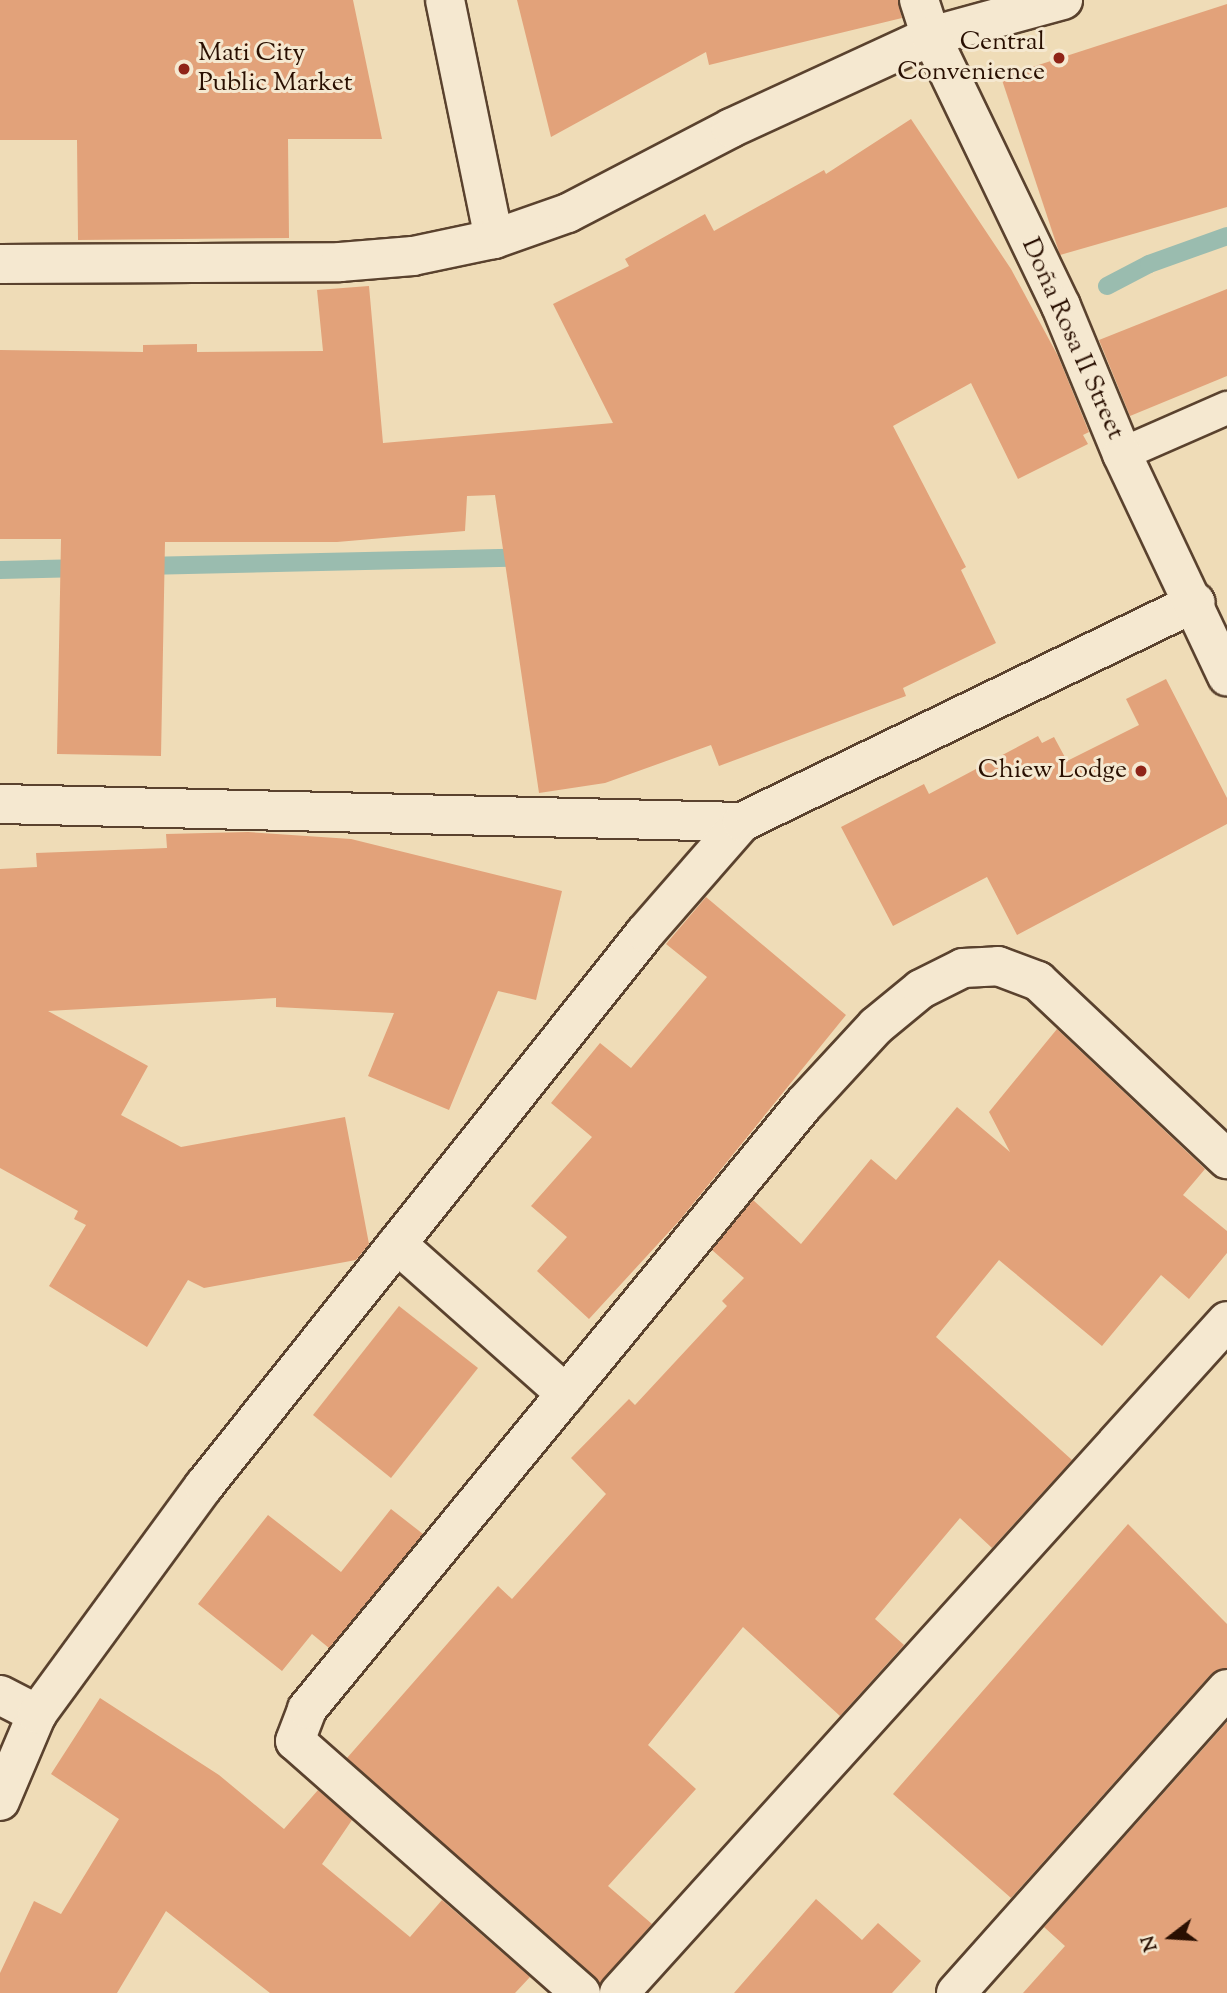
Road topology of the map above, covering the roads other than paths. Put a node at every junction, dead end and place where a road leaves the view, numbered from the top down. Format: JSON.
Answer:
{"nodes":[{"id":1,"x":445,"y":0,"type":"edge"},
{"id":2,"x":919,"y":0,"type":"edge"},
{"id":3,"x":1063,"y":0,"type":"edge"},
{"id":4,"x":931,"y":36,"type":"junction"},
{"id":5,"x":494,"y":239,"type":"junction"},
{"id":6,"x":0,"y":264,"type":"edge"},
{"id":7,"x":1227,"y":408,"type":"edge"},
{"id":8,"x":1122,"y":454,"type":"junction"},
{"id":9,"x":1196,"y":602,"type":"junction"},
{"id":10,"x":1227,"y":676,"type":"edge"},
{"id":11,"x":0,"y":804,"type":"edge"},
{"id":12,"x":742,"y":822,"type":"junction"},
{"id":13,"x":1227,"y":1159,"type":"edge"},
{"id":14,"x":397,"y":1244,"type":"junction"},
{"id":15,"x":1227,"y":1321,"type":"edge"},
{"id":16,"x":566,"y":1394,"type":"junction"},
{"id":17,"x":1227,"y":1689,"type":"edge"},
{"id":18,"x":0,"y":1695,"type":"edge"},
{"id":19,"x":37,"y":1714,"type":"junction"},
{"id":20,"x":0,"y":1801,"type":"edge"},
{"id":21,"x":581,"y":1993,"type":"edge"},
{"id":22,"x":619,"y":1993,"type":"edge"},
{"id":23,"x":956,"y":1993,"type":"edge"}],
"edges":[{"from":1,"to":5,"type":"street"},
{"from":2,"to":4,"type":"street","name":"Doña Rosa II Street"},
{"from":3,"to":4,"type":"street"},
{"from":4,"to":5,"type":"street"},
{"from":4,"to":8,"type":"street","name":"Doña Rosa II Street"},
{"from":5,"to":6,"type":"street"},
{"from":7,"to":8,"type":"lane"},
{"from":8,"to":9,"type":"street","name":"Doña Rosa II Street"},
{"from":9,"to":10,"type":"street","name":"Doña Rosa II Street"},
{"from":9,"to":12,"type":"street"},
{"from":11,"to":12,"type":"street"},
{"from":12,"to":14,"type":"street"},
{"from":13,"to":16,"type":"street"},
{"from":14,"to":16,"type":"street"},
{"from":14,"to":19,"type":"street"},
{"from":15,"to":22,"type":"street"},
{"from":16,"to":21,"type":"street"},
{"from":17,"to":23,"type":"street"},
{"from":18,"to":19,"type":"street"},
{"from":19,"to":20,"type":"street"}]}
